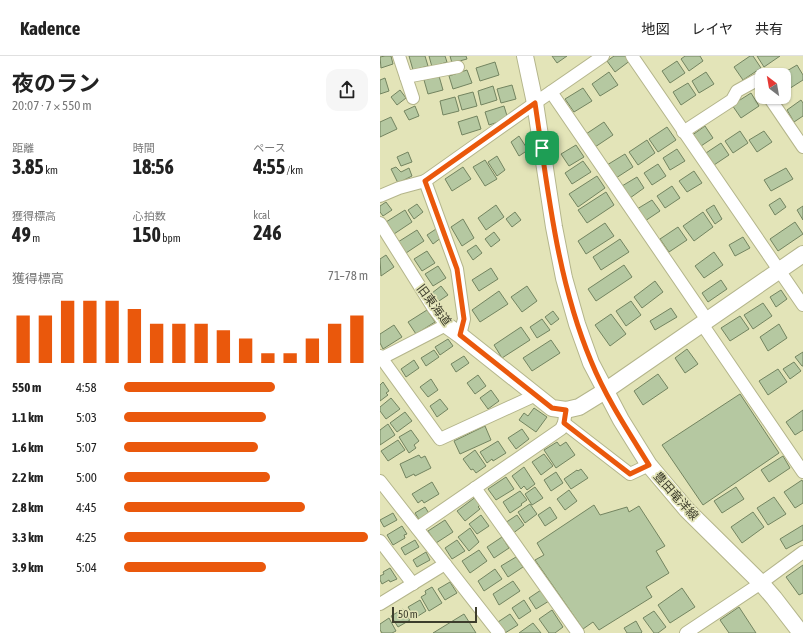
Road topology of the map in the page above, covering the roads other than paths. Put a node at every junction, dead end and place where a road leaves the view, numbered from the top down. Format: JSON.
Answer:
{"nodes":[{"id":1,"x":399,"y":56,"type":"edge"},
{"id":2,"x":526,"y":56,"type":"edge"},
{"id":3,"x":603,"y":56,"type":"edge"},
{"id":4,"x":632,"y":56,"type":"edge"},
{"id":5,"x":458,"y":67,"type":"dead end"},
{"id":6,"x":406,"y":78,"type":"junction"},
{"id":7,"x":755,"y":81,"type":"edge"},
{"id":8,"x":550,"y":92,"type":"junction"},
{"id":9,"x":414,"y":98,"type":"dead end"},
{"id":10,"x":535,"y":103,"type":"junction"},
{"id":11,"x":774,"y":104,"type":"edge"},
{"id":12,"x":683,"y":132,"type":"junction"},
{"id":13,"x":803,"y":147,"type":"edge"},
{"id":14,"x":425,"y":181,"type":"junction"},
{"id":15,"x":380,"y":196,"type":"edge"},
{"id":16,"x":380,"y":223,"type":"edge"},
{"id":17,"x":803,"y":254,"type":"edge"},
{"id":18,"x":779,"y":270,"type":"junction"},
{"id":19,"x":803,"y":305,"type":"edge"},
{"id":20,"x":705,"y":322,"type":"junction"},
{"id":21,"x":446,"y":325,"type":"junction"},
{"id":22,"x":460,"y":335,"type":"junction"},
{"id":23,"x":381,"y":358,"type":"edge"},
{"id":24,"x":605,"y":391,"type":"junction"},
{"id":25,"x":536,"y":395,"type":"junction"},
{"id":26,"x":565,"y":417,"type":"junction"},
{"id":27,"x":649,"y":465,"type":"junction"},
{"id":28,"x":803,"y":472,"type":"edge"},
{"id":29,"x":380,"y":481,"type":"edge"},
{"id":30,"x":476,"y":488,"type":"junction"},
{"id":31,"x":417,"y":528,"type":"junction"},
{"id":32,"x":380,"y":541,"type":"edge"},
{"id":33,"x":803,"y":552,"type":"edge"},
{"id":34,"x":445,"y":564,"type":"junction"},
{"id":35,"x":760,"y":583,"type":"junction"},
{"id":36,"x":413,"y":584,"type":"junction"},
{"id":37,"x":380,"y":604,"type":"edge"},
{"id":38,"x":499,"y":633,"type":"edge"},
{"id":39,"x":578,"y":633,"type":"edge"},
{"id":40,"x":686,"y":633,"type":"edge"},
{"id":41,"x":801,"y":633,"type":"edge"}],
"edges":[{"from":1,"to":6,"type":"street"},
{"from":2,"to":10,"type":"main road","name":"豊田竜洋線"},
{"from":3,"to":8,"type":"street"},
{"from":4,"to":12,"type":"street"},
{"from":5,"to":6,"type":"street"},
{"from":6,"to":9,"type":"street"},
{"from":7,"to":12,"type":"street"},
{"from":8,"to":10,"type":"street"},
{"from":8,"to":20,"type":"street"},
{"from":10,"to":14,"type":"street"},
{"from":10,"to":24,"type":"main road","name":"豊田竜洋線"},
{"from":11,"to":13,"type":"street"},
{"from":12,"to":18,"type":"street"},
{"from":14,"to":15,"type":"street"},
{"from":14,"to":22,"type":"street"},
{"from":16,"to":21,"type":"street","name":"旧東海道"},
{"from":17,"to":18,"type":"main road"},
{"from":18,"to":19,"type":"street"},
{"from":18,"to":20,"type":"main road"},
{"from":20,"to":24,"type":"main road"},
{"from":20,"to":28,"type":"street"},
{"from":21,"to":22,"type":"main road","name":"旧東海道"},
{"from":21,"to":23,"type":"street"},
{"from":22,"to":25,"type":"main road","name":"旧東海道"},
{"from":23,"to":25,"type":"street"},
{"from":24,"to":26,"type":"main road"},
{"from":24,"to":27,"type":"main road","name":"豊田竜洋線"},
{"from":25,"to":26,"type":"main road","name":"旧東海道"},
{"from":26,"to":27,"type":"street","name":"旧東海道"},
{"from":26,"to":30,"type":"street"},
{"from":27,"to":35,"type":"main road","name":"豊田竜洋線"},
{"from":29,"to":31,"type":"street"},
{"from":30,"to":31,"type":"street"},
{"from":30,"to":39,"type":"street"},
{"from":31,"to":34,"type":"street"},
{"from":32,"to":36,"type":"street"},
{"from":33,"to":35,"type":"street"},
{"from":34,"to":36,"type":"street"},
{"from":34,"to":38,"type":"street"},
{"from":35,"to":40,"type":"street"},
{"from":35,"to":41,"type":"main road","name":"豊田竜洋線"},
{"from":36,"to":37,"type":"street"}]}
